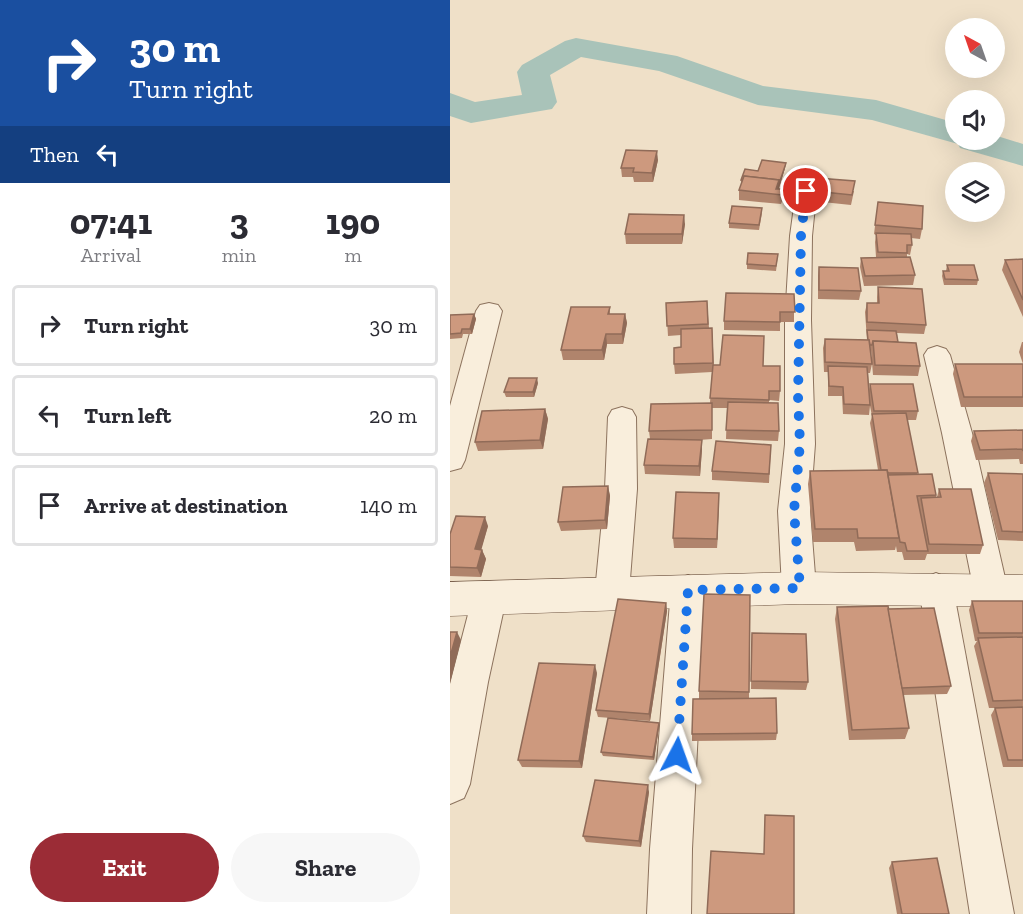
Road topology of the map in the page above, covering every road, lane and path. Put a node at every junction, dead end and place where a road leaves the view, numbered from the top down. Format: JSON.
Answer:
{"nodes":[{"id":1,"x":808,"y":177,"type":"dead end"},
{"id":2,"x":489,"y":310,"type":"dead end"},
{"id":3,"x":937,"y":355,"type":"dead end"},
{"id":4,"x":622,"y":417,"type":"dead end"},
{"id":5,"x":450,"y":460,"type":"edge"},
{"id":6,"x":800,"y":588,"type":"junction"},
{"id":7,"x":936,"y":588,"type":"junction"},
{"id":8,"x":688,"y":590,"type":"junction"},
{"id":9,"x":1007,"y":591,"type":"edge"},
{"id":10,"x":612,"y":592,"type":"junction"},
{"id":11,"x":450,"y":599,"type":"edge"},
{"id":12,"x":489,"y":599,"type":"junction"},
{"id":13,"x":450,"y":784,"type":"edge"},
{"id":14,"x":669,"y":914,"type":"edge"},
{"id":15,"x":992,"y":914,"type":"edge"}],
"edges":[{"from":1,"to":6,"type":"street"},
{"from":2,"to":5,"type":"street"},
{"from":3,"to":9,"type":"street"},
{"from":4,"to":10,"type":"street"},
{"from":6,"to":7,"type":"street"},
{"from":6,"to":8,"type":"street"},
{"from":7,"to":9,"type":"street"},
{"from":7,"to":15,"type":"street"},
{"from":8,"to":10,"type":"street"},
{"from":8,"to":14,"type":"street"},
{"from":10,"to":12,"type":"street"},
{"from":11,"to":12,"type":"street"},
{"from":12,"to":13,"type":"street"}]}
